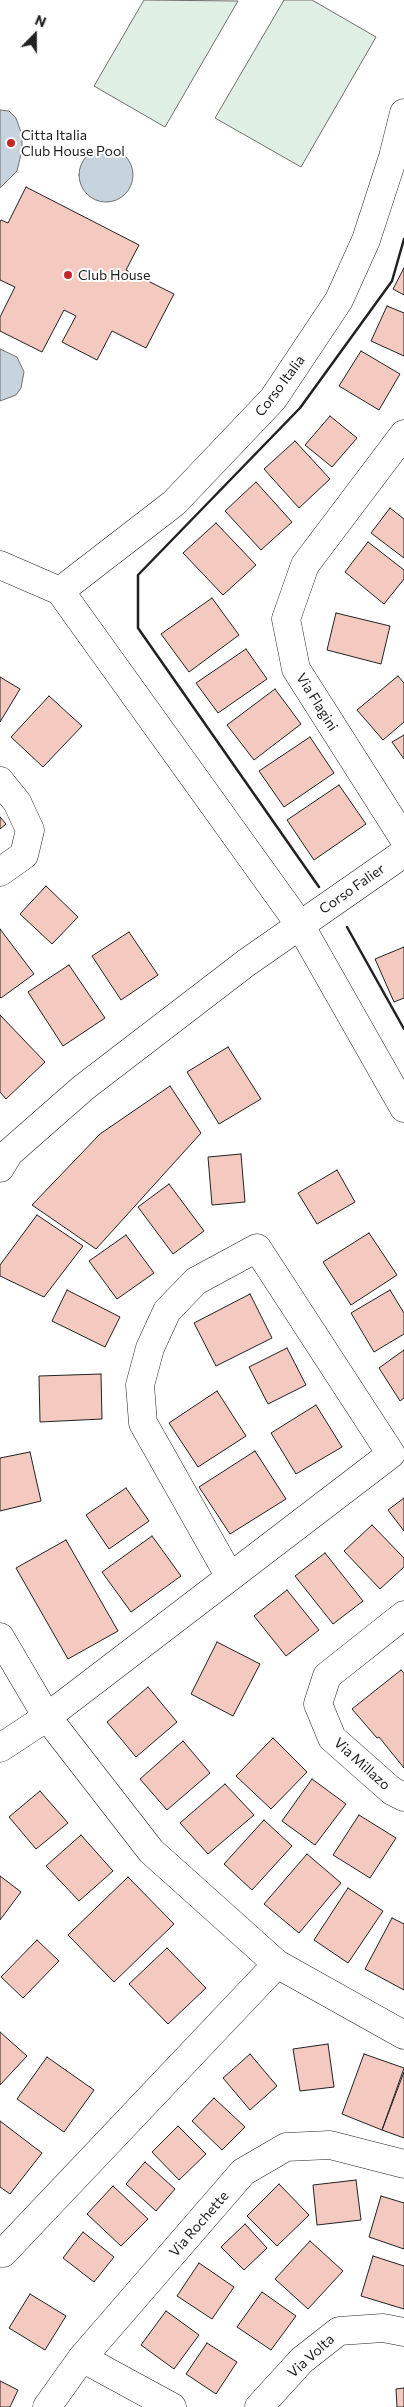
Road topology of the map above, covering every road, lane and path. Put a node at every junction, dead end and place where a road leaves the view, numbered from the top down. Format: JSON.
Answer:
{"nodes":[{"id":1,"x":404,"y":112,"type":"edge"},
{"id":2,"x":404,"y":434,"type":"edge"},
{"id":3,"x":0,"y":565,"type":"edge"},
{"id":4,"x":60,"y":591,"type":"junction"},
{"id":5,"x":0,"y":781,"type":"edge"},
{"id":6,"x":404,"y":839,"type":"edge"},
{"id":7,"x":404,"y":854,"type":"edge"},
{"id":8,"x":0,"y":872,"type":"edge"},
{"id":9,"x":300,"y":925,"type":"junction"},
{"id":10,"x":404,"y":1108,"type":"edge"},
{"id":11,"x":0,"y":1168,"type":"edge"},
{"id":12,"x":230,"y":1577,"type":"junction"},
{"id":13,"x":404,"y":1615,"type":"edge"},
{"id":14,"x":0,"y":1637,"type":"edge"},
{"id":15,"x":47,"y":1717,"type":"junction"},
{"id":16,"x":0,"y":1748,"type":"edge"},
{"id":17,"x":404,"y":1797,"type":"edge"},
{"id":18,"x":277,"y":1964,"type":"junction"},
{"id":19,"x":404,"y":2035,"type":"edge"},
{"id":20,"x":404,"y":2164,"type":"edge"},
{"id":21,"x":1,"y":2253,"type":"edge"},
{"id":22,"x":404,"y":2332,"type":"edge"},
{"id":23,"x":82,"y":2358,"type":"junction"},
{"id":24,"x":47,"y":2407,"type":"edge"},
{"id":25,"x":172,"y":2407,"type":"edge"},
{"id":26,"x":259,"y":2407,"type":"edge"}],
"edges":[{"from":1,"to":4,"type":"street","name":"Corso Italia"},
{"from":2,"to":6,"type":"street","name":"Via Flagini"},
{"from":3,"to":4,"type":"street"},
{"from":4,"to":9,"type":"street"},
{"from":5,"to":8,"type":"street"},
{"from":7,"to":9,"type":"street","name":"Corso Falier"},
{"from":9,"to":10,"type":"street"},
{"from":9,"to":11,"type":"street","name":"Corso Falier"},
{"from":12,"to":12,"type":"street"},
{"from":12,"to":15,"type":"street"},
{"from":13,"to":17,"type":"street","name":"Via Millazo"},
{"from":14,"to":15,"type":"street"},
{"from":15,"to":16,"type":"street"},
{"from":15,"to":18,"type":"street"},
{"from":18,"to":19,"type":"street"},
{"from":18,"to":21,"type":"street"},
{"from":20,"to":23,"type":"street","name":"Via Rochette"},
{"from":22,"to":26,"type":"street","name":"Via Volta"},
{"from":23,"to":24,"type":"street","name":"Via Rochette"},
{"from":23,"to":25,"type":"street"}]}
